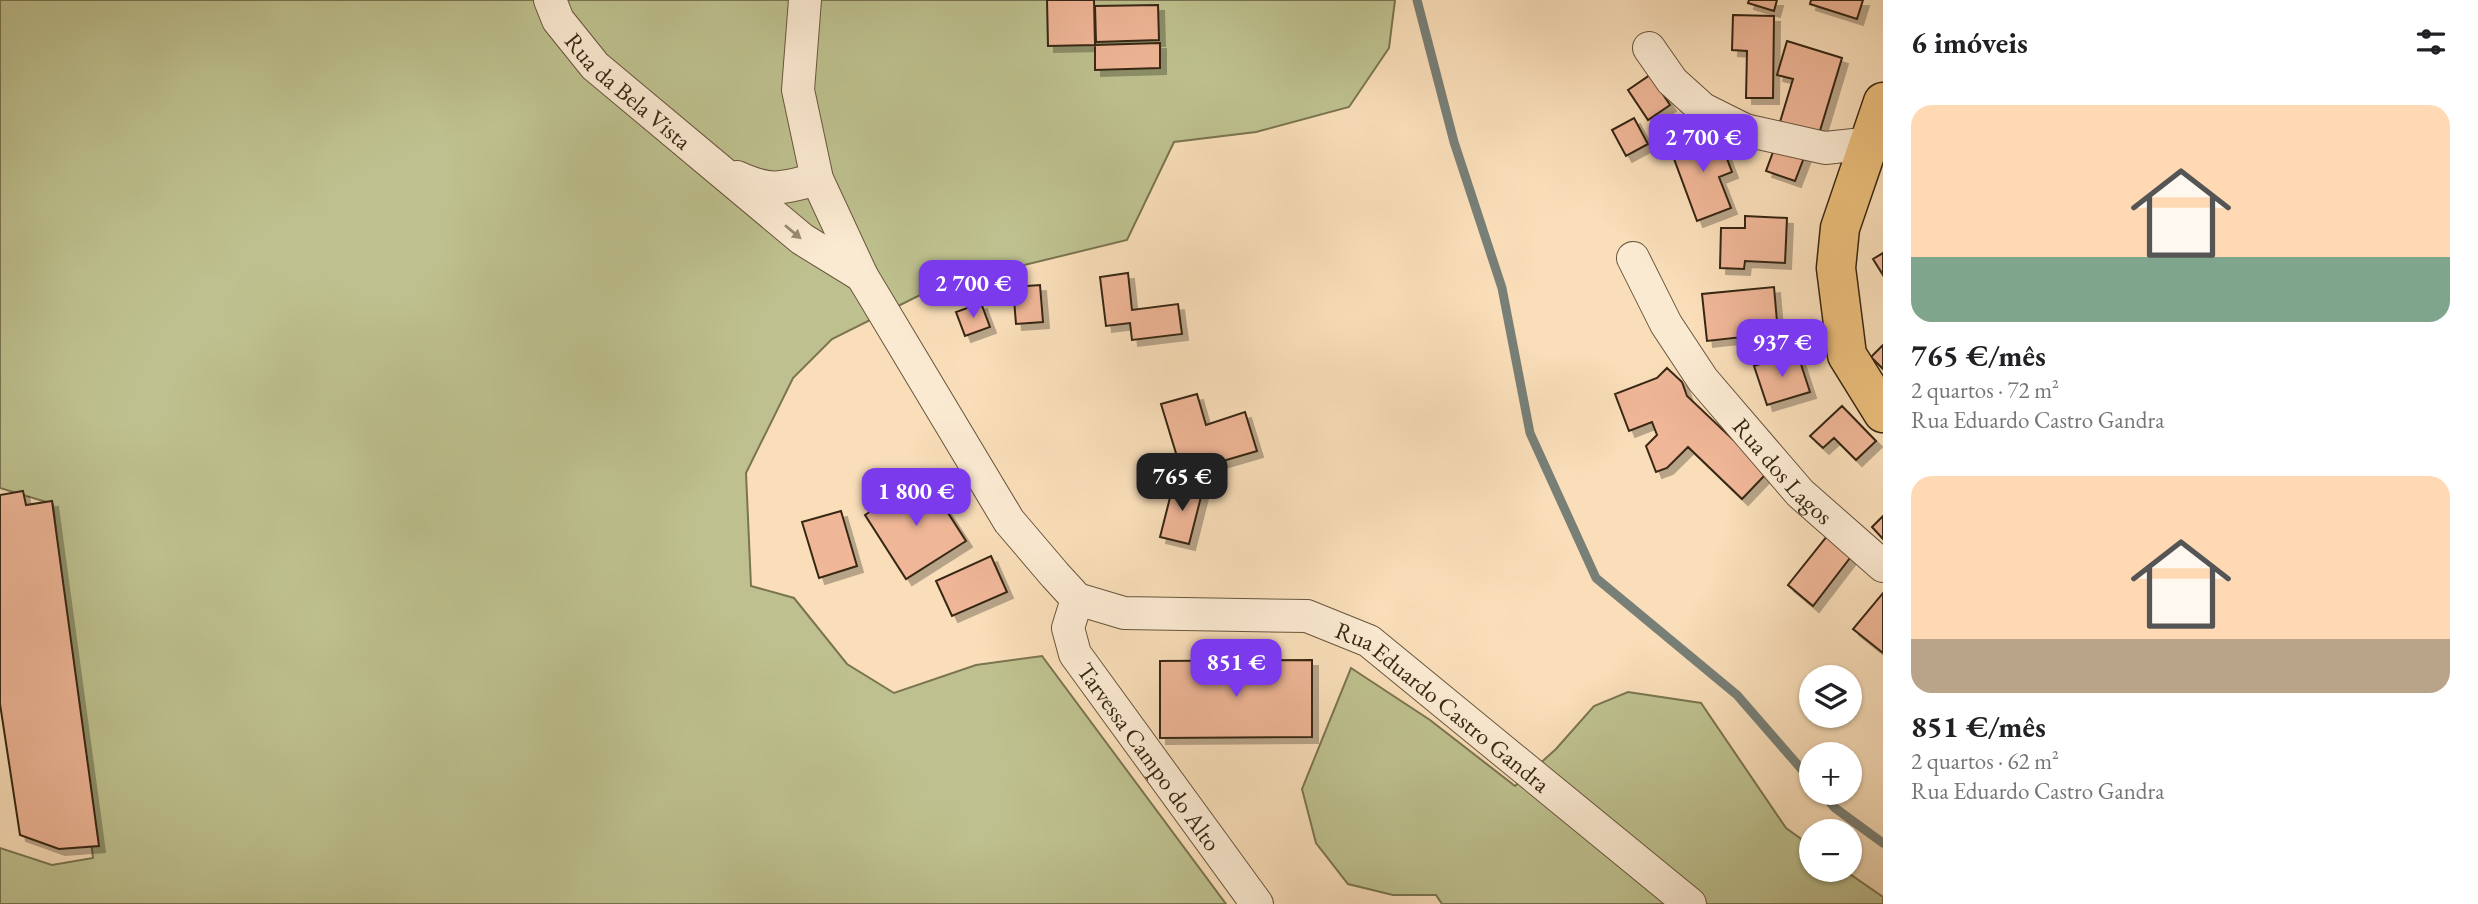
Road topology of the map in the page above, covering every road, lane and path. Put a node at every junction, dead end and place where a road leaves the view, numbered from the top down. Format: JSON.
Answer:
{"nodes":[{"id":1,"x":550,"y":0,"type":"edge"},
{"id":2,"x":805,"y":0,"type":"edge"},
{"id":3,"x":1649,"y":48,"type":"dead end"},
{"id":4,"x":1883,"y":103,"type":"edge"},
{"id":5,"x":1876,"y":143,"type":"edge"},
{"id":6,"x":723,"y":171,"type":"junction"},
{"id":7,"x":817,"y":179,"type":"junction"},
{"id":8,"x":1633,"y":258,"type":"dead end"},
{"id":9,"x":862,"y":276,"type":"junction"},
{"id":10,"x":1883,"y":413,"type":"edge"},
{"id":11,"x":1883,"y":566,"type":"edge"},
{"id":12,"x":1077,"y":599,"type":"junction"},
{"id":13,"x":1257,"y":904,"type":"edge"},
{"id":14,"x":1690,"y":904,"type":"edge"}],
"edges":[{"from":1,"to":6,"type":"street","name":"Rua da Bela Vista"},
{"from":2,"to":7,"type":"street"},
{"from":3,"to":5,"type":"street"},
{"from":4,"to":5,"type":"main road"},
{"from":5,"to":10,"type":"main road"},
{"from":6,"to":7,"type":"street","name":"Rua da Bela Vista"},
{"from":6,"to":9,"type":"street","name":"Rua da Bela Vista","one_way":true},
{"from":7,"to":9,"type":"street"},
{"from":8,"to":11,"type":"street","name":"Rua dos Lagos"},
{"from":9,"to":12,"type":"street"},
{"from":12,"to":13,"type":"street","name":"Tarvessa Campo do Alto"},
{"from":12,"to":14,"type":"street","name":"Rua Eduardo Castro Gandra"}]}
